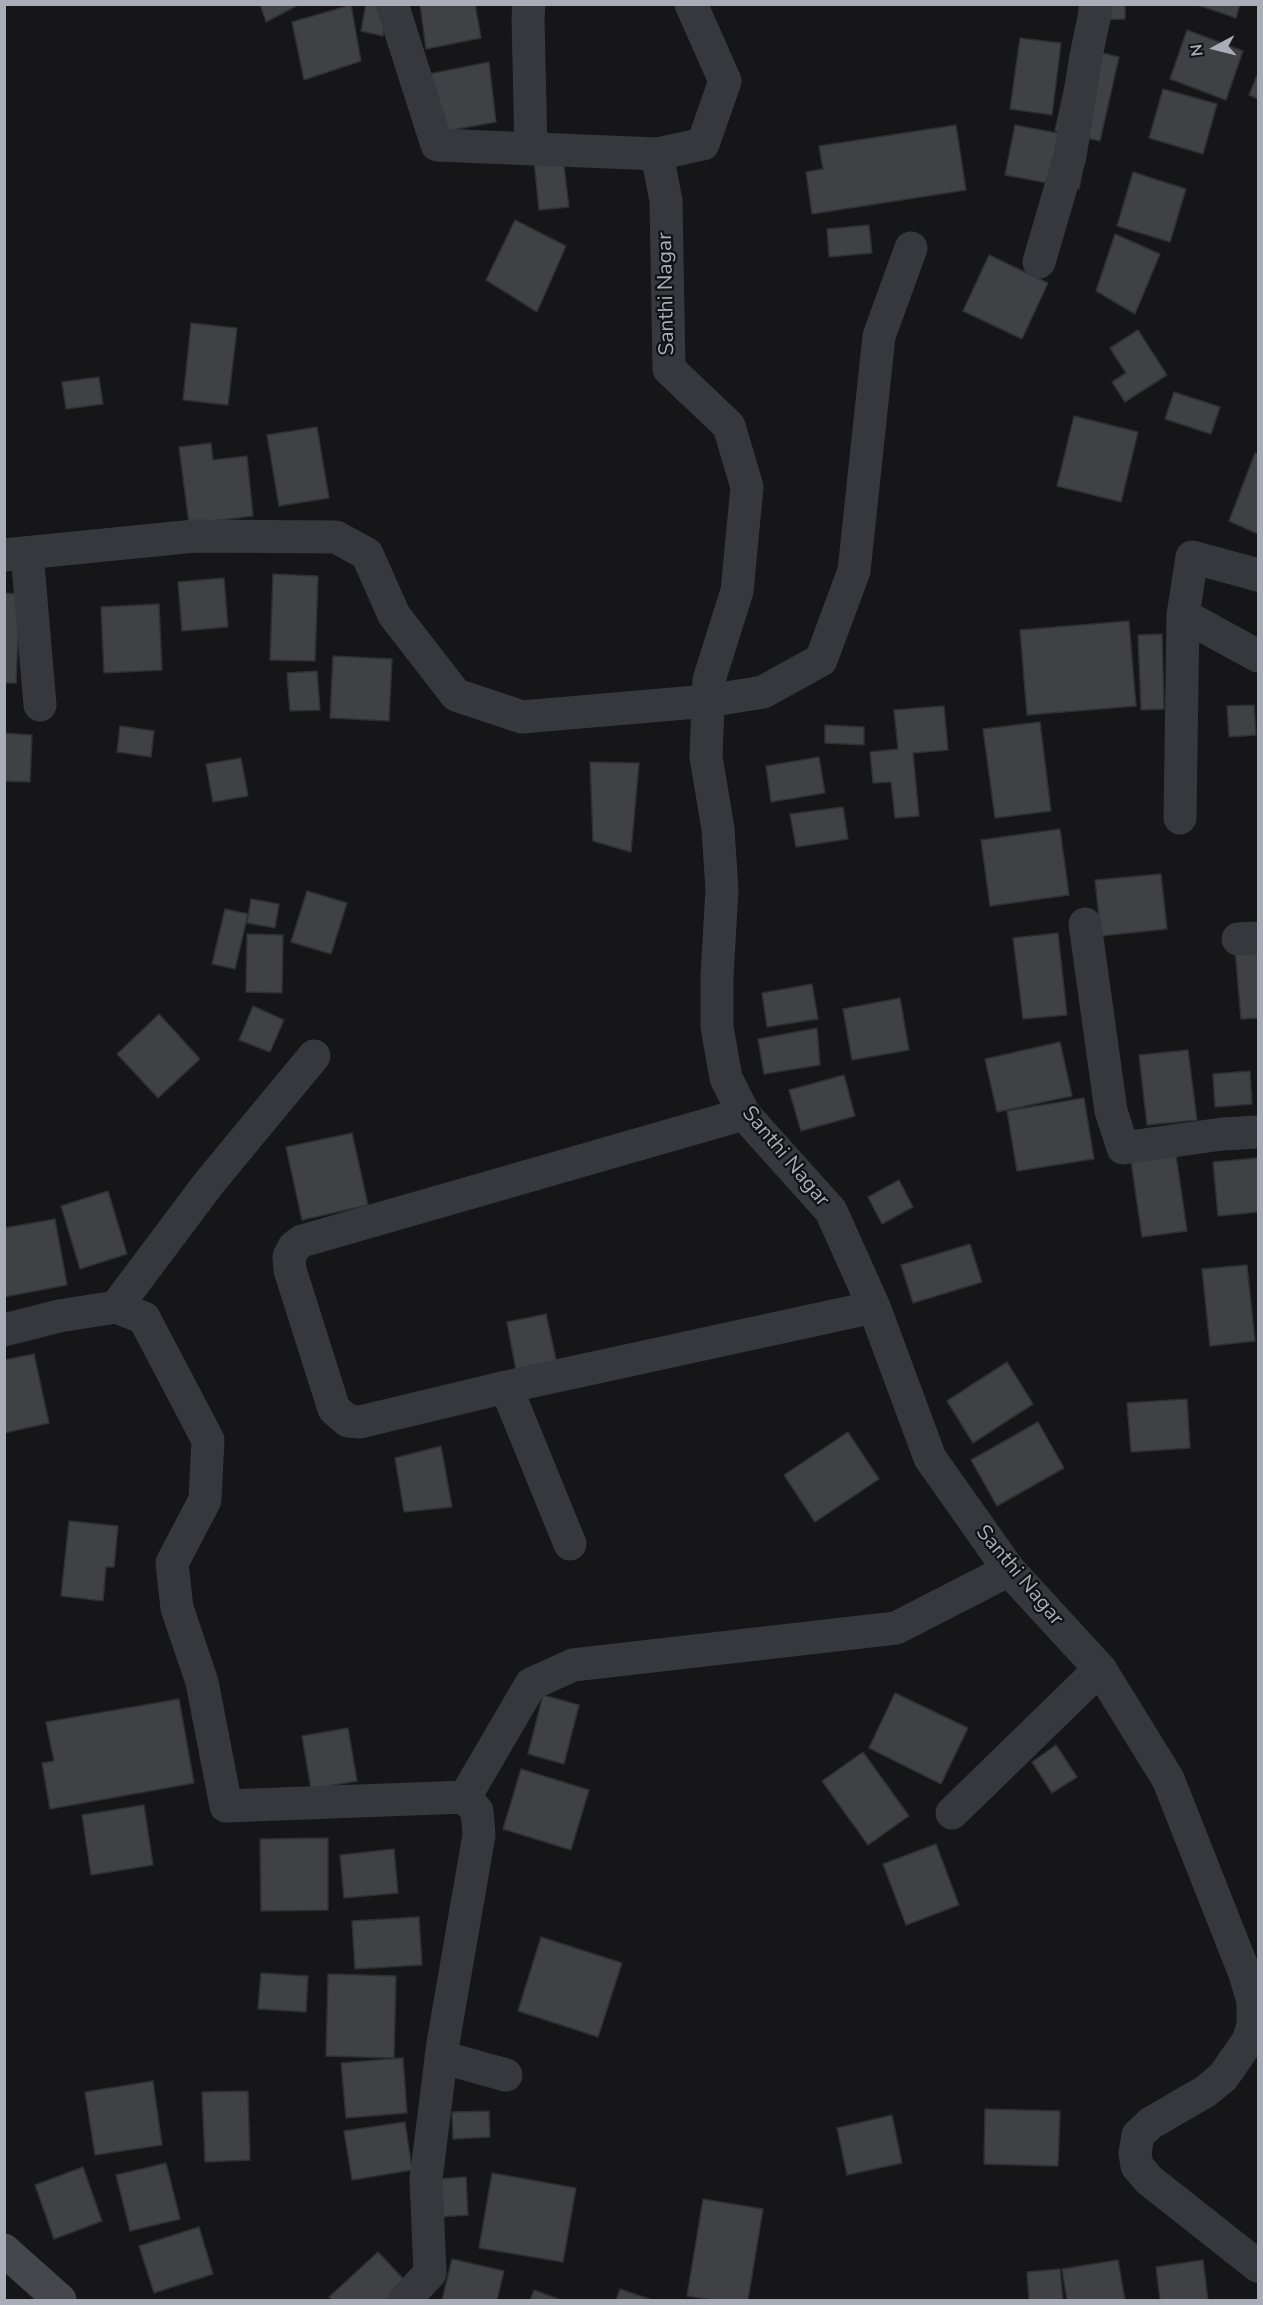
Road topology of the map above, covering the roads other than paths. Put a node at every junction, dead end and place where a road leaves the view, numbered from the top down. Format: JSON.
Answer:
{"nodes":[{"id":1,"x":392,"y":4,"type":"edge"},
{"id":2,"x":529,"y":4,"type":"edge"},
{"id":3,"x":691,"y":4,"type":"edge"},
{"id":4,"x":1097,"y":4,"type":"edge"},
{"id":5,"x":531,"y":149,"type":"junction"},
{"id":6,"x":657,"y":154,"type":"junction"},
{"id":7,"x":911,"y":248,"type":"dead end"},
{"id":8,"x":1039,"y":262,"type":"dead end"},
{"id":9,"x":16,"y":554,"type":"edge"},
{"id":10,"x":1258,"y":575,"type":"edge"},
{"id":11,"x":1183,"y":615,"type":"junction"},
{"id":12,"x":1258,"y":656,"type":"edge"},
{"id":13,"x":708,"y":701,"type":"junction"},
{"id":14,"x":40,"y":705,"type":"dead end"},
{"id":15,"x":1180,"y":818,"type":"dead end"},
{"id":16,"x":1085,"y":924,"type":"dead end"},
{"id":17,"x":314,"y":1056,"type":"dead end"},
{"id":18,"x":744,"y":1114,"type":"junction"},
{"id":19,"x":1258,"y":1132,"type":"edge"},
{"id":20,"x":116,"y":1307,"type":"junction"},
{"id":21,"x":874,"y":1307,"type":"junction"},
{"id":22,"x":4,"y":1330,"type":"edge"},
{"id":23,"x":506,"y":1387,"type":"junction"},
{"id":24,"x":570,"y":1544,"type":"dead end"},
{"id":25,"x":1009,"y":1570,"type":"junction"},
{"id":26,"x":1100,"y":1669,"type":"junction"},
{"id":27,"x":465,"y":1797,"type":"junction"},
{"id":28,"x":952,"y":1814,"type":"dead end"},
{"id":29,"x":441,"y":2056,"type":"junction"},
{"id":30,"x":506,"y":2075,"type":"dead end"},
{"id":31,"x":4,"y":2250,"type":"edge"},
{"id":32,"x":1258,"y":2266,"type":"edge"},
{"id":33,"x":60,"y":2301,"type":"edge"},
{"id":34,"x":405,"y":2301,"type":"edge"}],
"edges":[{"from":1,"to":5,"type":"street"},
{"from":2,"to":5,"type":"street"},
{"from":3,"to":6,"type":"street"},
{"from":4,"to":8,"type":"street"},
{"from":5,"to":6,"type":"street"},
{"from":6,"to":13,"type":"street","name":"Santhi Nagar"},
{"from":7,"to":13,"type":"street"},
{"from":9,"to":13,"type":"street"},
{"from":9,"to":14,"type":"street"},
{"from":10,"to":11,"type":"street"},
{"from":11,"to":12,"type":"street"},
{"from":11,"to":15,"type":"street"},
{"from":13,"to":18,"type":"street","name":"Santhi Nagar"},
{"from":16,"to":19,"type":"street"},
{"from":17,"to":20,"type":"street"},
{"from":18,"to":21,"type":"street","name":"Santhi Nagar"},
{"from":18,"to":23,"type":"street"},
{"from":20,"to":22,"type":"street"},
{"from":20,"to":27,"type":"street"},
{"from":21,"to":23,"type":"street"},
{"from":21,"to":25,"type":"street","name":"Santhi Nagar"},
{"from":23,"to":24,"type":"street"},
{"from":25,"to":26,"type":"street","name":"Santhi Nagar"},
{"from":25,"to":27,"type":"street"},
{"from":26,"to":28,"type":"street"},
{"from":26,"to":32,"type":"street","name":"Santhi Nagar"},
{"from":27,"to":29,"type":"street"},
{"from":29,"to":30,"type":"street"},
{"from":29,"to":34,"type":"street"},
{"from":31,"to":33,"type":"main road"}]}
